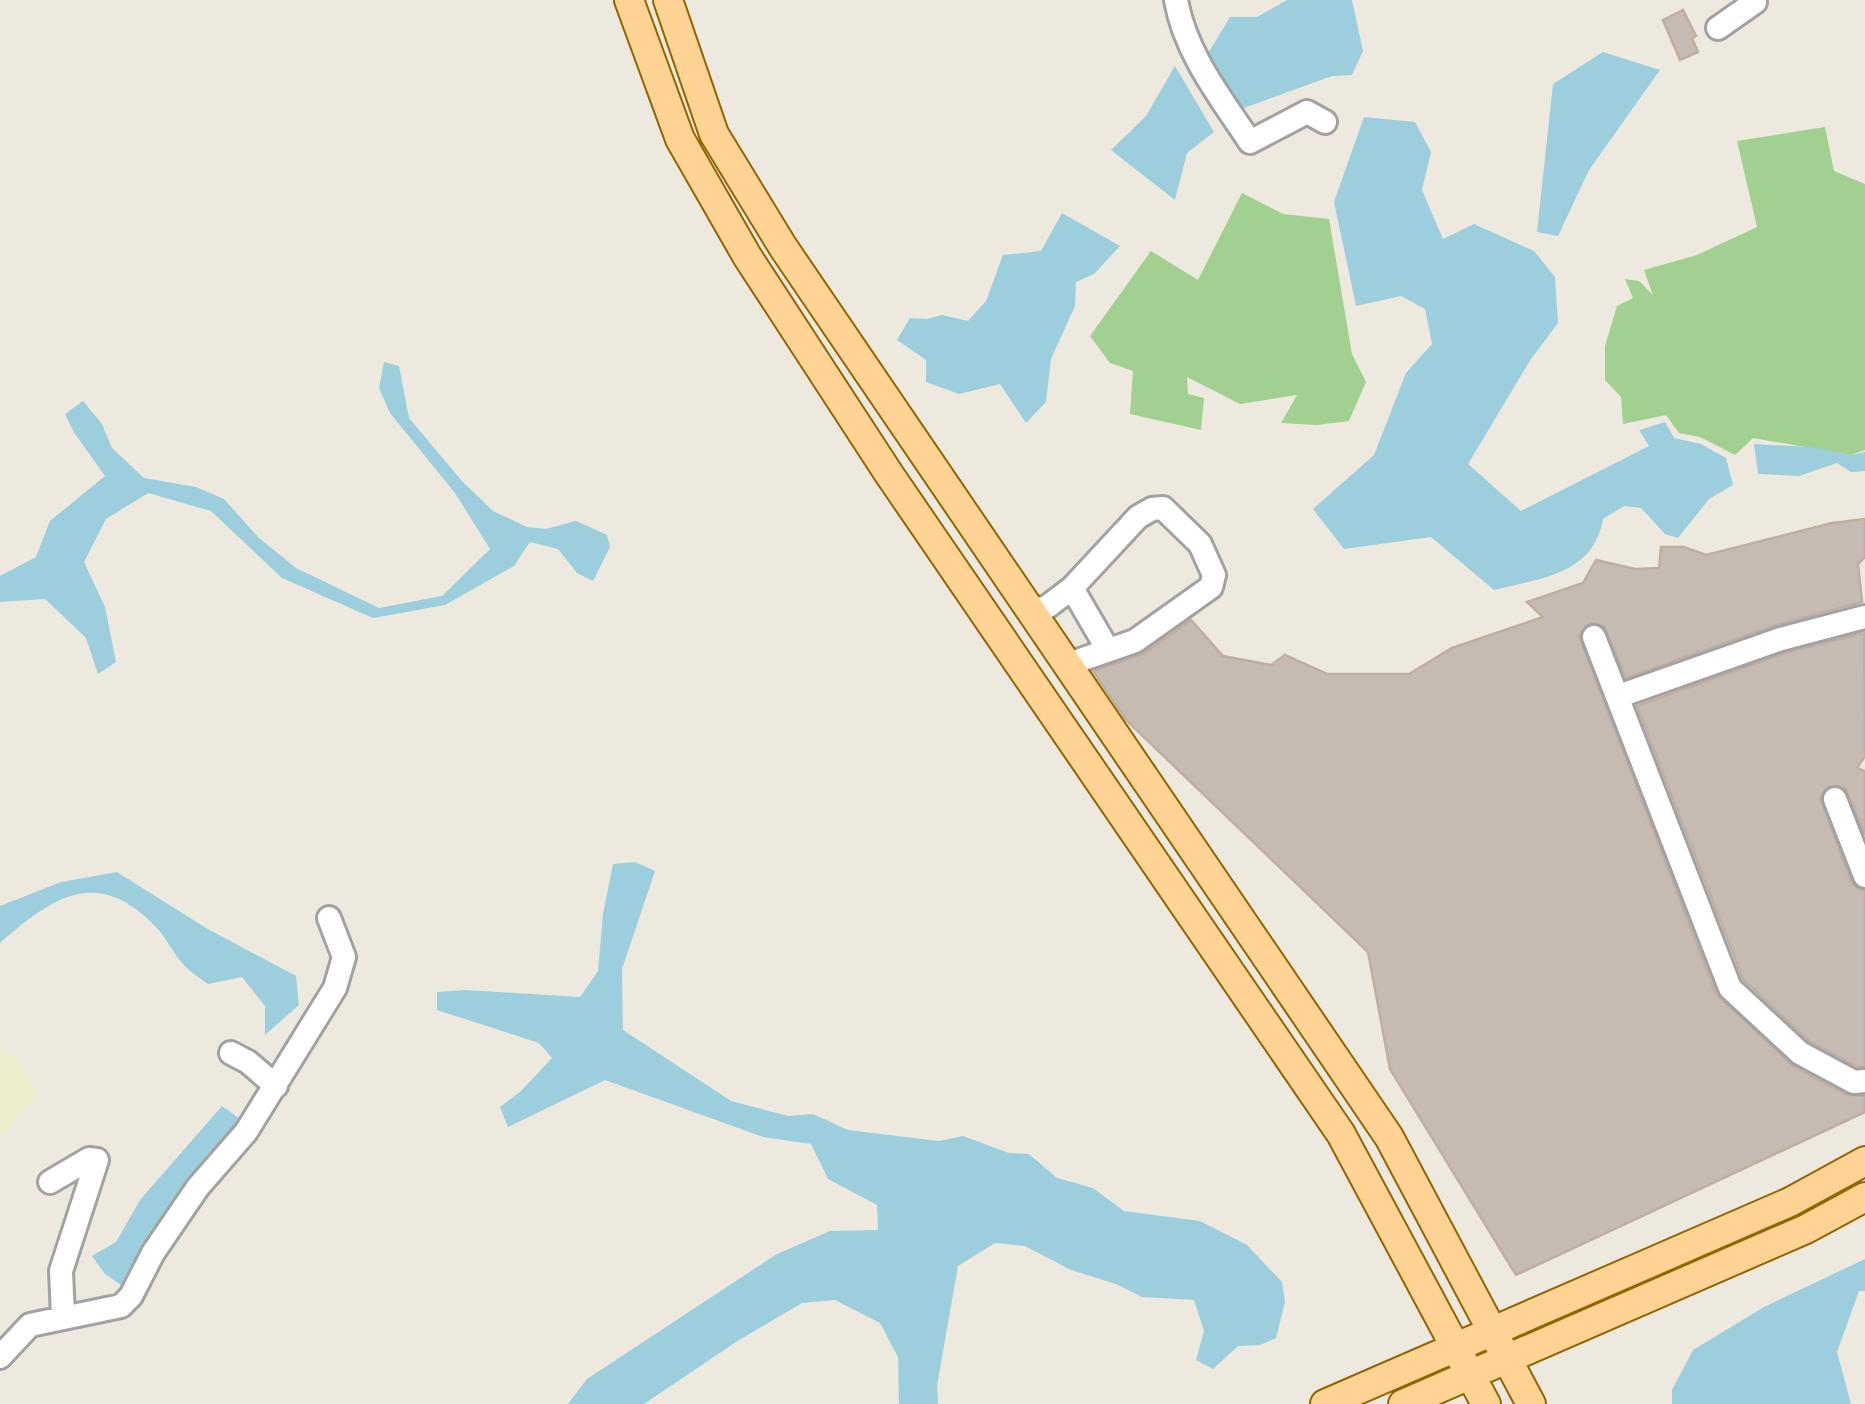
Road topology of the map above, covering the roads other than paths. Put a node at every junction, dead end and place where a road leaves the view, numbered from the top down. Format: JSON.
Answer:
{"nodes":[{"id":1,"x":629,"y":0,"type":"edge"},
{"id":2,"x":668,"y":0,"type":"edge"},
{"id":3,"x":1176,"y":0,"type":"edge"},
{"id":4,"x":1753,"y":0,"type":"edge"},
{"id":5,"x":1718,"y":28,"type":"dead end"},
{"id":6,"x":1325,"y":122,"type":"dead end"},
{"id":7,"x":924,"y":458,"type":"junction"},
{"id":8,"x":888,"y":474,"type":"junction"},
{"id":9,"x":1072,"y":588,"type":"junction"},
{"id":10,"x":1030,"y":612,"type":"junction"},
{"id":11,"x":1865,"y":617,"type":"edge"},
{"id":12,"x":1594,"y":637,"type":"dead end"},
{"id":13,"x":1108,"y":650,"type":"junction"},
{"id":14,"x":1066,"y":665,"type":"junction"},
{"id":15,"x":1619,"y":696,"type":"junction"},
{"id":16,"x":1835,"y":799,"type":"dead end"},
{"id":17,"x":1865,"y":876,"type":"edge"},
{"id":18,"x":329,"y":918,"type":"dead end"},
{"id":19,"x":231,"y":1053,"type":"dead end"},
{"id":20,"x":1865,"y":1081,"type":"edge"},
{"id":21,"x":276,"y":1086,"type":"junction"},
{"id":22,"x":1865,"y":1161,"type":"edge"},
{"id":23,"x":50,"y":1182,"type":"dead end"},
{"id":24,"x":1865,"y":1197,"type":"edge"},
{"id":25,"x":63,"y":1317,"type":"junction"},
{"id":26,"x":1493,"y":1331,"type":"junction"},
{"id":27,"x":1456,"y":1347,"type":"junction"},
{"id":28,"x":0,"y":1357,"type":"edge"},
{"id":29,"x":1509,"y":1359,"type":"junction"},
{"id":30,"x":1472,"y":1375,"type":"junction"},
{"id":31,"x":1325,"y":1404,"type":"edge"},
{"id":32,"x":1403,"y":1404,"type":"edge"},
{"id":33,"x":1486,"y":1404,"type":"edge"},
{"id":34,"x":1531,"y":1404,"type":"edge"}],
"edges":[{"from":1,"to":8,"type":"main road"},
{"from":2,"to":7,"type":"main road"},
{"from":3,"to":6,"type":"street"},
{"from":4,"to":5,"type":"street"},
{"from":7,"to":8,"type":"main road"},
{"from":7,"to":10,"type":"main road"},
{"from":8,"to":27,"type":"main road"},
{"from":9,"to":10,"type":"street"},
{"from":9,"to":13,"type":"street"},
{"from":9,"to":13,"type":"street"},
{"from":10,"to":14,"type":"main road"},
{"from":11,"to":15,"type":"street"},
{"from":12,"to":15,"type":"street"},
{"from":13,"to":14,"type":"street"},
{"from":14,"to":26,"type":"main road"},
{"from":15,"to":20,"type":"street"},
{"from":16,"to":17,"type":"street"},
{"from":18,"to":21,"type":"street"},
{"from":19,"to":21,"type":"street"},
{"from":21,"to":25,"type":"street"},
{"from":22,"to":26,"type":"main road"},
{"from":23,"to":25,"type":"street"},
{"from":24,"to":29,"type":"main road"},
{"from":25,"to":28,"type":"street"},
{"from":26,"to":27,"type":"main road"},
{"from":26,"to":29,"type":"main road"},
{"from":27,"to":30,"type":"main road"},
{"from":27,"to":31,"type":"main road"},
{"from":29,"to":30,"type":"main road"},
{"from":29,"to":34,"type":"main road"},
{"from":30,"to":32,"type":"main road"},
{"from":30,"to":33,"type":"main road"}]}
